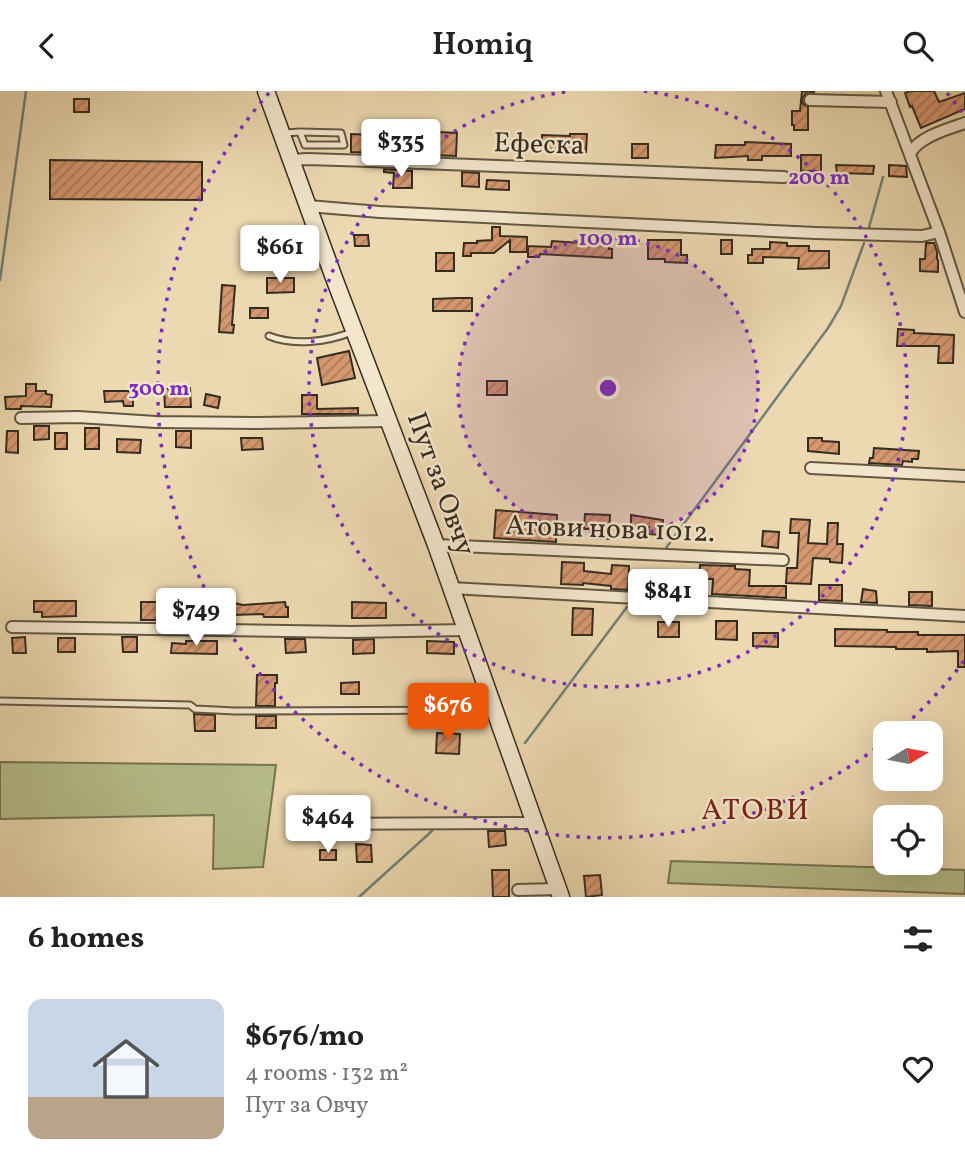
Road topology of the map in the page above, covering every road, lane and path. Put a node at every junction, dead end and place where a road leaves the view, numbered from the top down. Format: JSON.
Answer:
{"nodes":[{"id":1,"x":266,"y":91,"type":"edge"},
{"id":2,"x":886,"y":91,"type":"edge"},
{"id":3,"x":810,"y":100,"type":"dead end"},
{"id":4,"x":891,"y":102,"type":"junction"},
{"id":5,"x":965,"y":123,"type":"edge"},
{"id":6,"x":300,"y":132,"type":"junction"},
{"id":7,"x":282,"y":134,"type":"junction"},
{"id":8,"x":910,"y":154,"type":"junction"},
{"id":9,"x":292,"y":160,"type":"junction"},
{"id":10,"x":784,"y":177,"type":"dead end"},
{"id":11,"x":307,"y":206,"type":"junction"},
{"id":12,"x":939,"y":232,"type":"junction"},
{"id":13,"x":965,"y":312,"type":"edge"},
{"id":14,"x":355,"y":331,"type":"junction"},
{"id":15,"x":269,"y":336,"type":"dead end"},
{"id":16,"x":21,"y":418,"type":"dead end"},
{"id":17,"x":389,"y":421,"type":"junction"},
{"id":18,"x":811,"y":468,"type":"dead end"},
{"id":19,"x":965,"y":476,"type":"edge"},
{"id":20,"x":436,"y":545,"type":"junction"},
{"id":21,"x":783,"y":560,"type":"dead end"},
{"id":22,"x":451,"y":588,"type":"junction"},
{"id":23,"x":965,"y":616,"type":"edge"},
{"id":24,"x":12,"y":627,"type":"dead end"},
{"id":25,"x":465,"y":630,"type":"junction"},
{"id":26,"x":0,"y":701,"type":"edge"},
{"id":27,"x":494,"y":710,"type":"junction"},
{"id":28,"x":534,"y":823,"type":"junction"},
{"id":29,"x":304,"y":824,"type":"dead end"},
{"id":30,"x":518,"y":890,"type":"dead end"},
{"id":31,"x":559,"y":893,"type":"edge"}],
"edges":[{"from":1,"to":7,"type":"street","name":"Пут за Овчу"},
{"from":2,"to":4,"type":"street"},
{"from":3,"to":4,"type":"street"},
{"from":4,"to":8,"type":"street"},
{"from":5,"to":8,"type":"street"},
{"from":6,"to":6,"type":"lane"},
{"from":6,"to":7,"type":"lane"},
{"from":7,"to":9,"type":"street","name":"Пут за Овчу"},
{"from":8,"to":12,"type":"street"},
{"from":9,"to":10,"type":"street","name":"Ефеска"},
{"from":9,"to":11,"type":"street","name":"Пут за Овчу"},
{"from":11,"to":12,"type":"street"},
{"from":11,"to":14,"type":"street","name":"Пут за Овчу"},
{"from":12,"to":13,"type":"street"},
{"from":14,"to":15,"type":"lane"},
{"from":14,"to":17,"type":"street","name":"Пут за Овчу"},
{"from":16,"to":17,"type":"street"},
{"from":17,"to":20,"type":"street","name":"Пут за Овчу"},
{"from":18,"to":19,"type":"street"},
{"from":20,"to":21,"type":"street","name":"Атови нова 1012."},
{"from":20,"to":22,"type":"street","name":"Пут за Овчу"},
{"from":22,"to":23,"type":"street"},
{"from":22,"to":25,"type":"street","name":"Пут за Овчу"},
{"from":24,"to":25,"type":"street"},
{"from":25,"to":27,"type":"street","name":"Пут за Овчу"},
{"from":26,"to":27,"type":"lane"},
{"from":27,"to":28,"type":"street","name":"Пут за Овчу"},
{"from":28,"to":29,"type":"street"},
{"from":28,"to":31,"type":"street","name":"Пут за Овчу"},
{"from":30,"to":31,"type":"street"}]}
